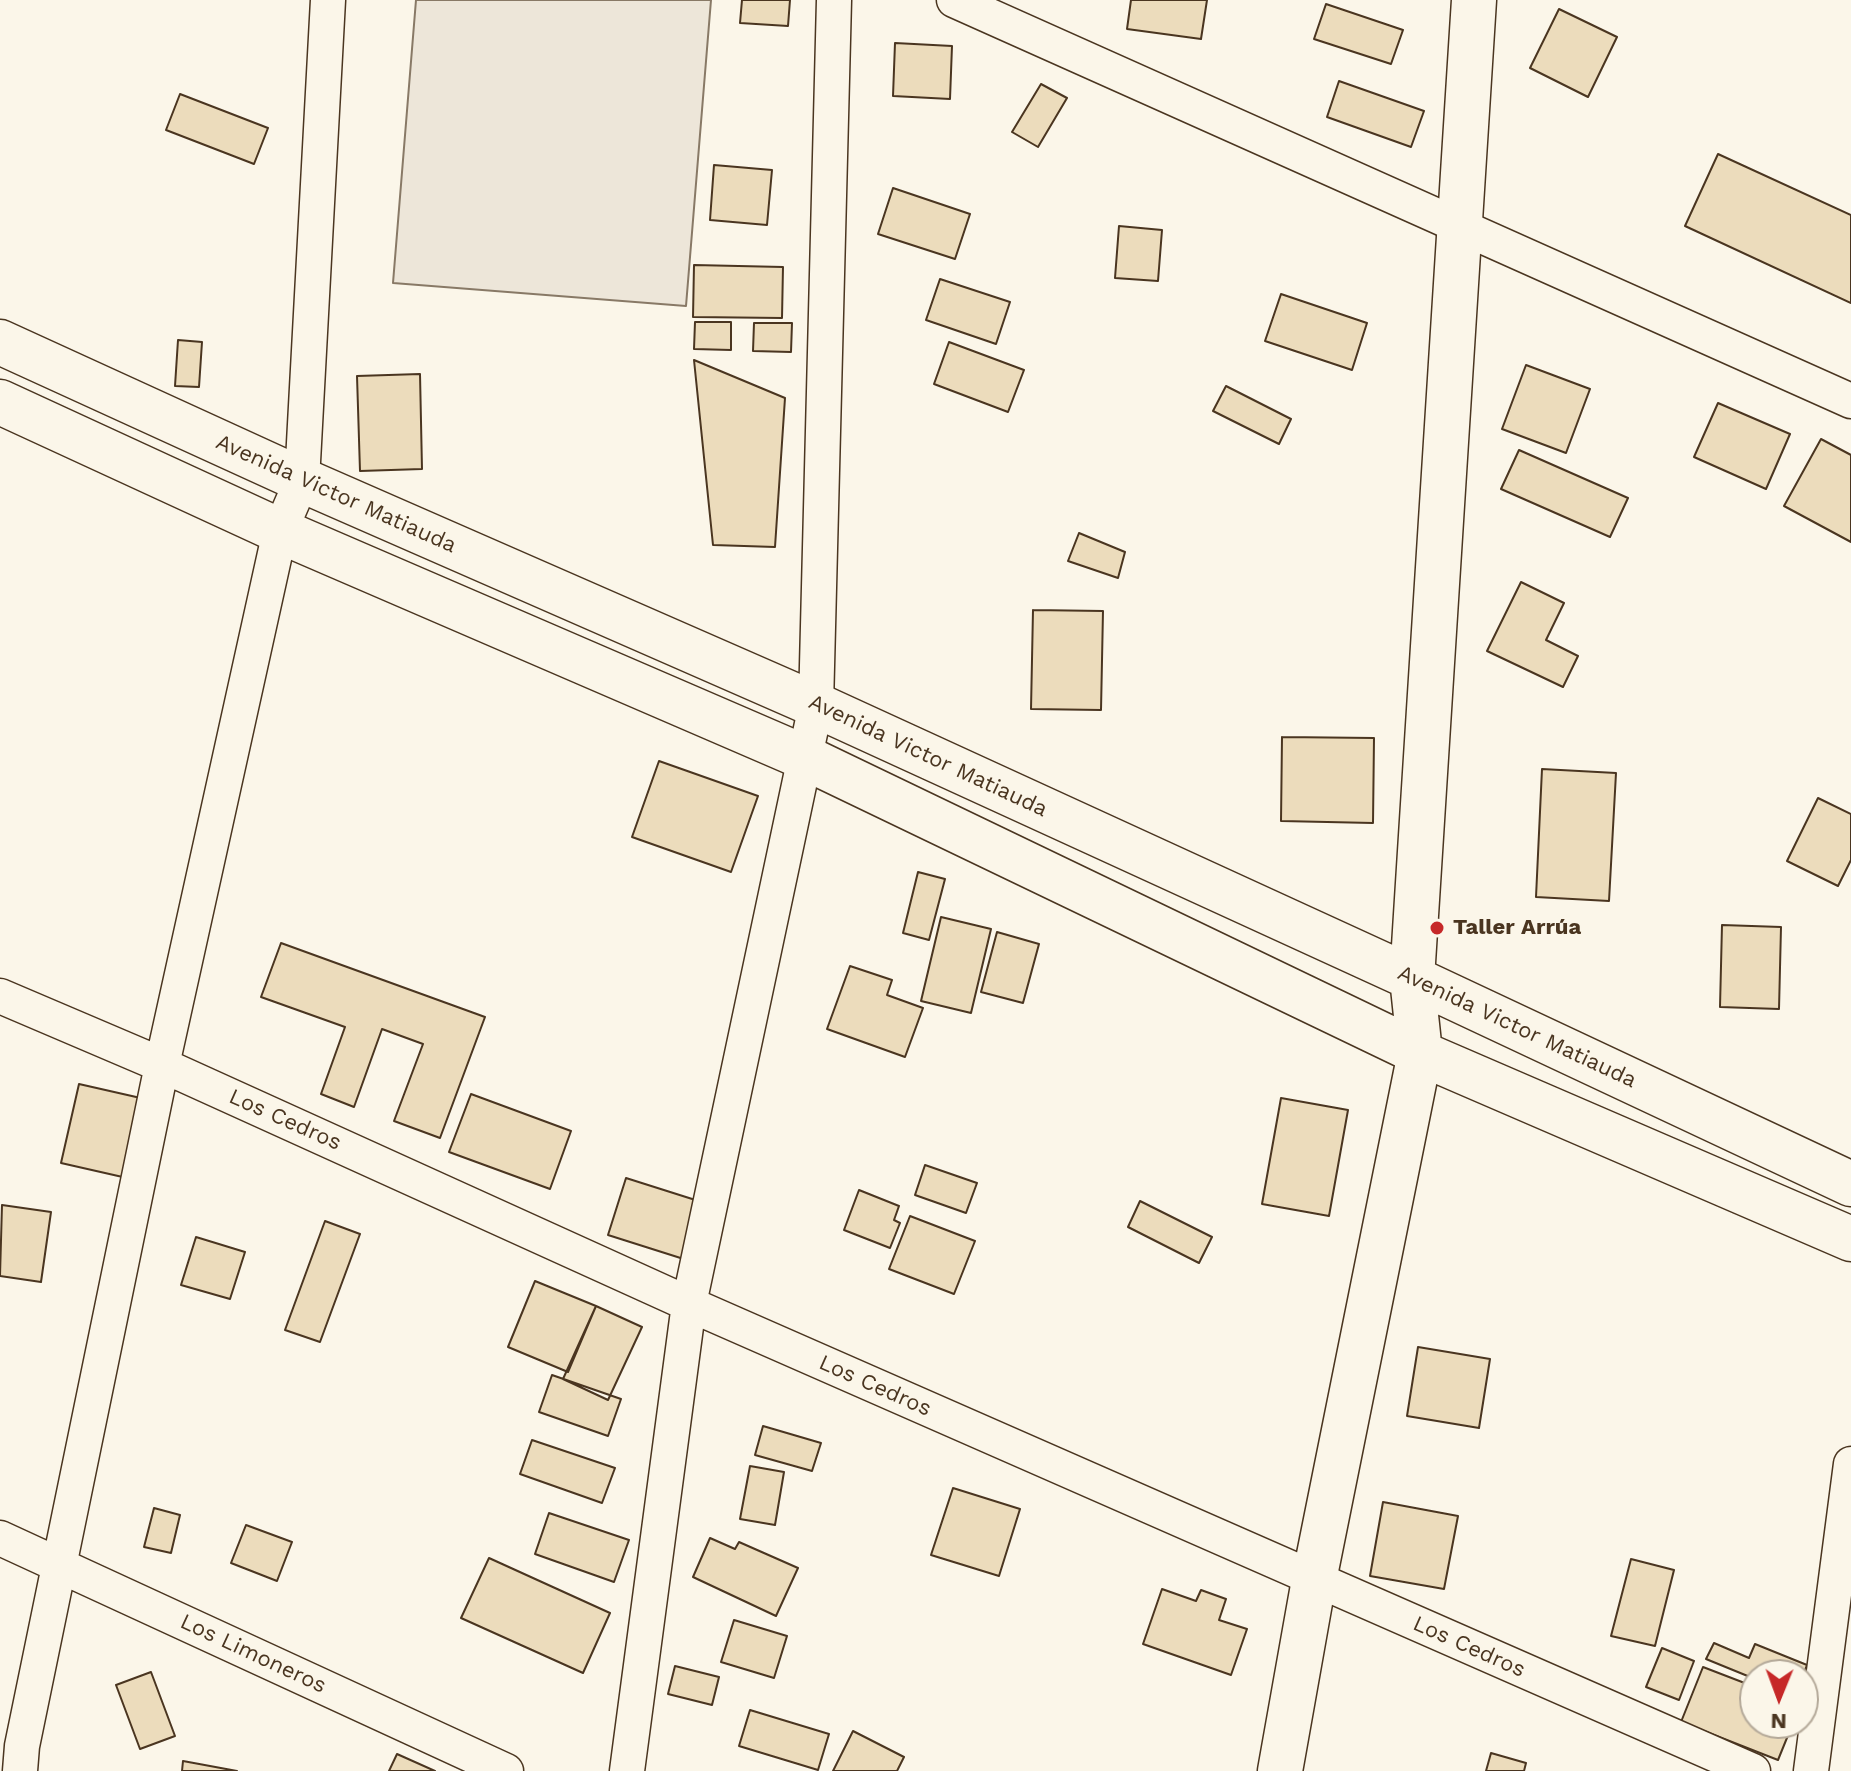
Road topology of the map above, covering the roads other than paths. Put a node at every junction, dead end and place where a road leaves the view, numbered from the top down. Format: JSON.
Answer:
{"nodes":[{"id":1,"x":328,"y":0,"type":"edge"},
{"id":2,"x":834,"y":0,"type":"edge"},
{"id":3,"x":954,"y":0,"type":"edge"},
{"id":4,"x":1474,"y":0,"type":"edge"},
{"id":5,"x":1460,"y":226,"type":"junction"},
{"id":6,"x":0,"y":342,"type":"edge"},
{"id":7,"x":1851,"y":401,"type":"edge"},
{"id":8,"x":0,"y":402,"type":"edge"},
{"id":9,"x":302,"y":480,"type":"junction"},
{"id":10,"x":280,"y":531,"type":"junction"},
{"id":11,"x":816,"y":705,"type":"junction"},
{"id":12,"x":806,"y":758,"type":"junction"},
{"id":13,"x":1412,"y":978,"type":"junction"},
{"id":14,"x":0,"y":996,"type":"edge"},
{"id":15,"x":1420,"y":1053,"type":"junction"},
{"id":16,"x":162,"y":1065,"type":"junction"},
{"id":17,"x":1851,"y":1184,"type":"edge"},
{"id":18,"x":1851,"y":1239,"type":"edge"},
{"id":19,"x":689,"y":1304,"type":"junction"},
{"id":20,"x":1851,"y":1464,"type":"edge"},
{"id":21,"x":0,"y":1538,"type":"edge"},
{"id":22,"x":61,"y":1564,"type":"junction"},
{"id":23,"x":1314,"y":1580,"type":"junction"},
{"id":24,"x":20,"y":1771,"type":"edge"},
{"id":25,"x":506,"y":1771,"type":"edge"},
{"id":26,"x":627,"y":1771,"type":"edge"},
{"id":27,"x":1280,"y":1771,"type":"edge"},
{"id":28,"x":1753,"y":1771,"type":"edge"},
{"id":29,"x":1811,"y":1771,"type":"edge"}],
"edges":[{"from":1,"to":9,"type":"street"},
{"from":2,"to":11,"type":"street"},
{"from":3,"to":5,"type":"street"},
{"from":4,"to":5,"type":"main road"},
{"from":5,"to":7,"type":"street"},
{"from":5,"to":13,"type":"main road"},
{"from":6,"to":9,"type":"main road","name":"Avenida Victor Matiauda"},
{"from":8,"to":10,"type":"main road"},
{"from":9,"to":10,"type":"street"},
{"from":9,"to":11,"type":"main road","name":"Avenida Victor Matiauda"},
{"from":10,"to":12,"type":"main road"},
{"from":10,"to":16,"type":"street"},
{"from":11,"to":12,"type":"street"},
{"from":11,"to":13,"type":"main road","name":"Avenida Victor Matiauda"},
{"from":12,"to":15,"type":"main road"},
{"from":12,"to":19,"type":"street"},
{"from":13,"to":15,"type":"main road"},
{"from":13,"to":17,"type":"main road","name":"Avenida Victor Matiauda"},
{"from":14,"to":16,"type":"street","name":"Los Cedros"},
{"from":15,"to":18,"type":"main road"},
{"from":15,"to":23,"type":"main road"},
{"from":16,"to":19,"type":"street","name":"Los Cedros"},
{"from":16,"to":22,"type":"street"},
{"from":19,"to":23,"type":"street","name":"Los Cedros"},
{"from":19,"to":26,"type":"street"},
{"from":20,"to":29,"type":"street"},
{"from":21,"to":22,"type":"street","name":"Los Limoneros"},
{"from":22,"to":24,"type":"street"},
{"from":22,"to":25,"type":"street","name":"Los Limoneros"},
{"from":23,"to":27,"type":"main road"},
{"from":23,"to":28,"type":"street","name":"Los Cedros"}]}
